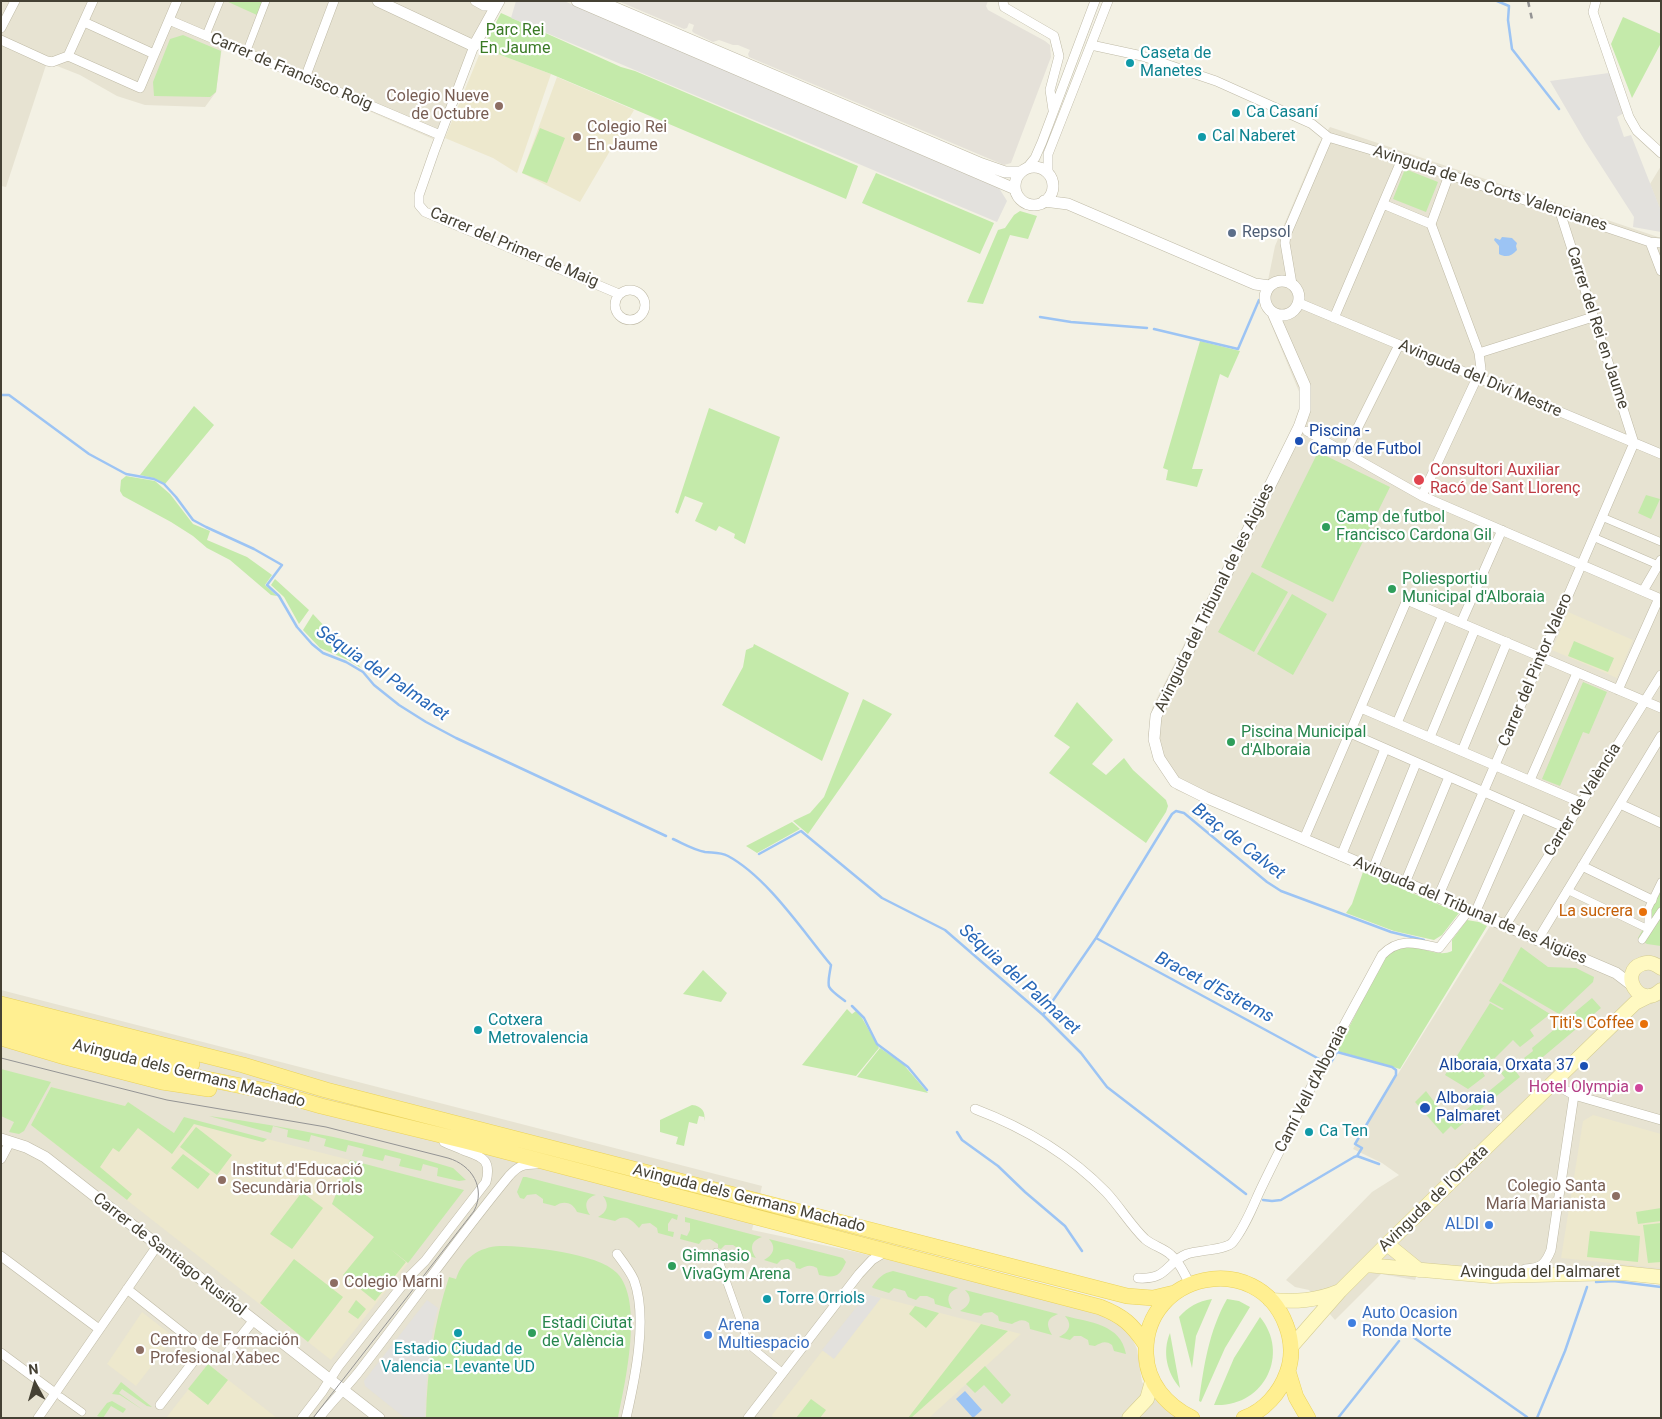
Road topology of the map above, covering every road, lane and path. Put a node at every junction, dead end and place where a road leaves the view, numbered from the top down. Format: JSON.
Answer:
{"nodes":[{"id":1,"x":15,"y":1,"type":"edge"},
{"id":2,"x":93,"y":1,"type":"edge"},
{"id":3,"x":177,"y":1,"type":"edge"},
{"id":4,"x":220,"y":1,"type":"edge"},
{"id":5,"x":266,"y":1,"type":"edge"},
{"id":6,"x":334,"y":1,"type":"edge"},
{"id":7,"x":378,"y":1,"type":"edge"},
{"id":8,"x":475,"y":1,"type":"edge"},
{"id":9,"x":577,"y":1,"type":"edge"},
{"id":10,"x":599,"y":1,"type":"edge"},
{"id":11,"x":1003,"y":1,"type":"edge"},
{"id":12,"x":1095,"y":1,"type":"edge"},
{"id":13,"x":1108,"y":1,"type":"edge"},
{"id":14,"x":1596,"y":1,"type":"edge"},
{"id":15,"x":497,"y":4,"type":"edge"},
{"id":16,"x":484,"y":6,"type":"junction"},
{"id":17,"x":489,"y":18,"type":"junction"},
{"id":18,"x":169,"y":20,"type":"junction"},
{"id":19,"x":84,"y":22,"type":"junction"},
{"id":20,"x":1,"y":28,"type":"edge"},
{"id":21,"x":206,"y":35,"type":"junction"},
{"id":22,"x":1,"y":40,"type":"edge"},
{"id":23,"x":1091,"y":45,"type":"junction"},
{"id":24,"x":474,"y":46,"type":"junction"},
{"id":25,"x":246,"y":52,"type":"junction"},
{"id":26,"x":154,"y":54,"type":"junction"},
{"id":27,"x":68,"y":56,"type":"junction"},
{"id":28,"x":305,"y":78,"type":"junction"},
{"id":29,"x":1053,"y":111,"type":"junction"},
{"id":30,"x":440,"y":135,"type":"junction"},
{"id":31,"x":1328,"y":138,"type":"junction"},
{"id":32,"x":1661,"y":153,"type":"edge"},
{"id":33,"x":1402,"y":159,"type":"junction"},
{"id":34,"x":1023,"y":171,"type":"junction"},
{"id":35,"x":1048,"y":174,"type":"junction"},
{"id":36,"x":1449,"y":175,"type":"junction"},
{"id":37,"x":1052,"y":187,"type":"junction"},
{"id":38,"x":1015,"y":189,"type":"junction"},
{"id":39,"x":1044,"y":201,"type":"junction"},
{"id":40,"x":1068,"y":204,"type":"junction"},
{"id":41,"x":1383,"y":204,"type":"junction"},
{"id":42,"x":1560,"y":212,"type":"junction"},
{"id":43,"x":1430,"y":224,"type":"junction"},
{"id":44,"x":1650,"y":242,"type":"junction"},
{"id":45,"x":1661,"y":243,"type":"edge"},
{"id":46,"x":1661,"y":271,"type":"edge"},
{"id":47,"x":1255,"y":284,"type":"junction"},
{"id":48,"x":1292,"y":284,"type":"junction"},
{"id":49,"x":1270,"y":286,"type":"junction"},
{"id":50,"x":620,"y":294,"type":"dead end"},
{"id":51,"x":1265,"y":297,"type":"junction"},
{"id":52,"x":1299,"y":303,"type":"junction"},
{"id":53,"x":1273,"y":313,"type":"junction"},
{"id":54,"x":1286,"y":315,"type":"junction"},
{"id":55,"x":1593,"y":317,"type":"junction"},
{"id":56,"x":1334,"y":318,"type":"junction"},
{"id":57,"x":1281,"y":329,"type":"junction"},
{"id":58,"x":1399,"y":345,"type":"junction"},
{"id":59,"x":1479,"y":353,"type":"junction"},
{"id":60,"x":1478,"y":378,"type":"junction"},
{"id":61,"x":1307,"y":431,"type":"dead end"},
{"id":62,"x":1634,"y":443,"type":"junction"},
{"id":63,"x":1345,"y":453,"type":"junction"},
{"id":64,"x":1661,"y":454,"type":"edge"},
{"id":65,"x":1422,"y":496,"type":"junction"},
{"id":66,"x":1602,"y":516,"type":"junction"},
{"id":67,"x":1502,"y":530,"type":"junction"},
{"id":68,"x":1593,"y":537,"type":"junction"},
{"id":69,"x":1661,"y":542,"type":"edge"},
{"id":70,"x":1659,"y":562,"type":"edge"},
{"id":71,"x":1582,"y":565,"type":"junction"},
{"id":72,"x":1643,"y":591,"type":"junction"},
{"id":73,"x":1660,"y":598,"type":"edge"},
{"id":74,"x":1443,"y":615,"type":"junction"},
{"id":75,"x":1462,"y":623,"type":"junction"},
{"id":76,"x":1474,"y":629,"type":"junction"},
{"id":77,"x":1507,"y":642,"type":"junction"},
{"id":78,"x":1542,"y":658,"type":"junction"},
{"id":79,"x":1577,"y":672,"type":"junction"},
{"id":80,"x":1661,"y":675,"type":"edge"},
{"id":81,"x":1618,"y":690,"type":"junction"},
{"id":82,"x":1644,"y":701,"type":"junction"},
{"id":83,"x":1361,"y":708,"type":"junction"},
{"id":84,"x":1661,"y":708,"type":"edge"},
{"id":85,"x":1397,"y":723,"type":"junction"},
{"id":86,"x":1350,"y":733,"type":"junction"},
{"id":87,"x":1430,"y":737,"type":"junction"},
{"id":88,"x":1659,"y":741,"type":"edge"},
{"id":89,"x":1385,"y":749,"type":"junction"},
{"id":90,"x":1462,"y":751,"type":"junction"},
{"id":91,"x":1416,"y":763,"type":"junction"},
{"id":92,"x":1495,"y":765,"type":"junction"},
{"id":93,"x":1449,"y":777,"type":"junction"},
{"id":94,"x":1530,"y":780,"type":"junction"},
{"id":95,"x":1484,"y":792,"type":"junction"},
{"id":96,"x":1582,"y":803,"type":"junction"},
{"id":97,"x":1620,"y":804,"type":"junction"},
{"id":98,"x":1521,"y":808,"type":"junction"},
{"id":99,"x":1661,"y":824,"type":"edge"},
{"id":100,"x":1566,"y":828,"type":"junction"},
{"id":101,"x":1304,"y":840,"type":"junction"},
{"id":102,"x":1341,"y":856,"type":"junction"},
{"id":103,"x":1582,"y":866,"type":"junction"},
{"id":104,"x":1373,"y":869,"type":"junction"},
{"id":105,"x":1661,"y":882,"type":"edge"},
{"id":106,"x":1405,"y":883,"type":"junction"},
{"id":107,"x":1568,"y":890,"type":"junction"},
{"id":108,"x":1438,"y":897,"type":"junction"},
{"id":109,"x":1652,"y":900,"type":"junction"},
{"id":110,"x":1661,"y":911,"type":"edge"},
{"id":111,"x":1472,"y":912,"type":"junction"},
{"id":112,"x":1506,"y":926,"type":"junction"},
{"id":113,"x":1648,"y":929,"type":"junction"},
{"id":114,"x":1537,"y":940,"type":"junction"},
{"id":115,"x":1642,"y":940,"type":"dead end"},
{"id":116,"x":1660,"y":968,"type":"edge"},
{"id":117,"x":1635,"y":969,"type":"junction"},
{"id":118,"x":1616,"y":973,"type":"junction"},
{"id":119,"x":1634,"y":993,"type":"junction"},
{"id":120,"x":1655,"y":993,"type":"edge"},
{"id":121,"x":1,"y":1004,"type":"edge"},
{"id":122,"x":1,"y":1015,"type":"edge"},
{"id":123,"x":1,"y":1027,"type":"edge"},
{"id":124,"x":1,"y":1038,"type":"edge"},
{"id":125,"x":1554,"y":1083,"type":"junction"},
{"id":126,"x":326,"y":1090,"type":"junction"},
{"id":127,"x":1574,"y":1096,"type":"junction"},
{"id":128,"x":322,"y":1106,"type":"junction"},
{"id":129,"x":975,"y":1109,"type":"dead end"},
{"id":130,"x":1661,"y":1120,"type":"edge"},
{"id":131,"x":414,"y":1130,"type":"junction"},
{"id":132,"x":6,"y":1141,"type":"edge"},
{"id":133,"x":1,"y":1159,"type":"edge"},
{"id":134,"x":552,"y":1165,"type":"junction"},
{"id":135,"x":1387,"y":1244,"type":"junction"},
{"id":136,"x":157,"y":1246,"type":"junction"},
{"id":137,"x":716,"y":1252,"type":"dead end"},
{"id":138,"x":885,"y":1252,"type":"junction"},
{"id":139,"x":617,"y":1254,"type":"dead end"},
{"id":140,"x":1,"y":1256,"type":"edge"},
{"id":141,"x":1176,"y":1260,"type":"junction"},
{"id":142,"x":1366,"y":1265,"type":"junction"},
{"id":143,"x":1419,"y":1270,"type":"junction"},
{"id":144,"x":1491,"y":1276,"type":"junction"},
{"id":145,"x":1138,"y":1278,"type":"dead end"},
{"id":146,"x":1661,"y":1278,"type":"edge"},
{"id":147,"x":1190,"y":1284,"type":"junction"},
{"id":148,"x":127,"y":1288,"type":"junction"},
{"id":149,"x":1340,"y":1291,"type":"junction"},
{"id":150,"x":1174,"y":1293,"type":"junction"},
{"id":151,"x":1270,"y":1300,"type":"junction"},
{"id":152,"x":253,"y":1321,"type":"junction"},
{"id":153,"x":99,"y":1329,"type":"junction"},
{"id":154,"x":1146,"y":1345,"type":"junction"},
{"id":155,"x":1291,"y":1347,"type":"junction"},
{"id":156,"x":203,"y":1349,"type":"junction"},
{"id":157,"x":1,"y":1353,"type":"edge"},
{"id":158,"x":1288,"y":1371,"type":"junction"},
{"id":159,"x":783,"y":1372,"type":"junction"},
{"id":160,"x":330,"y":1380,"type":"junction"},
{"id":161,"x":1152,"y":1381,"type":"junction"},
{"id":162,"x":343,"y":1390,"type":"junction"},
{"id":163,"x":58,"y":1395,"type":"junction"},
{"id":164,"x":160,"y":1405,"type":"dead end"},
{"id":165,"x":82,"y":1412,"type":"dead end"},
{"id":166,"x":1251,"y":1417,"type":"edge"},
{"id":167,"x":38,"y":1418,"type":"edge"},
{"id":168,"x":302,"y":1418,"type":"edge"},
{"id":169,"x":318,"y":1418,"type":"edge"},
{"id":170,"x":379,"y":1418,"type":"edge"},
{"id":171,"x":626,"y":1418,"type":"edge"},
{"id":172,"x":748,"y":1418,"type":"edge"},
{"id":173,"x":1129,"y":1418,"type":"edge"},
{"id":174,"x":1192,"y":1418,"type":"edge"},
{"id":175,"x":1308,"y":1418,"type":"edge"}],
"edges":[{"from":1,"to":20,"type":"street"},
{"from":2,"to":19,"type":"street"},
{"from":3,"to":18,"type":"street"},
{"from":4,"to":21,"type":"street"},
{"from":5,"to":25,"type":"street"},
{"from":6,"to":28,"type":"street"},
{"from":7,"to":24,"type":"street"},
{"from":8,"to":16,"type":"street"},
{"from":9,"to":38,"type":"street"},
{"from":10,"to":34,"type":"street"},
{"from":11,"to":29,"type":"street"},
{"from":12,"to":29,"type":"street"},
{"from":13,"to":23,"type":"street"},
{"from":14,"to":32,"type":"street"},
{"from":15,"to":16,"type":"street"},
{"from":15,"to":17,"type":"street","name":"Carrer del Primer de Maig"},
{"from":16,"to":17,"type":"street"},
{"from":17,"to":24,"type":"street","name":"Carrer del Primer de Maig"},
{"from":18,"to":21,"type":"street","name":"Carrer de Francisco Roig"},
{"from":18,"to":26,"type":"street"},
{"from":19,"to":26,"type":"street"},
{"from":19,"to":27,"type":"street"},
{"from":21,"to":25,"type":"street","name":"Carrer de Francisco Roig"},
{"from":22,"to":27,"type":"street"},
{"from":23,"to":31,"type":"street"},
{"from":23,"to":35,"type":"street"},
{"from":24,"to":30,"type":"street","name":"Carrer del Primer de Maig"},
{"from":25,"to":28,"type":"street","name":"Carrer de Francisco Roig"},
{"from":26,"to":27,"type":"street"},
{"from":28,"to":30,"type":"street","name":"Carrer de Francisco Roig"},
{"from":29,"to":34,"type":"street"},
{"from":30,"to":50,"type":"street","name":"Carrer del Primer de Maig"},
{"from":31,"to":33,"type":"street","name":"Avinguda de les Corts Valencianes"},
{"from":31,"to":48,"type":"street"},
{"from":33,"to":36,"type":"street","name":"Avinguda de les Corts Valencianes"},
{"from":33,"to":41,"type":"street"},
{"from":34,"to":35,"type":"street"},
{"from":34,"to":38,"type":"street"},
{"from":35,"to":37,"type":"street"},
{"from":36,"to":42,"type":"street","name":"Avinguda de les Corts Valencianes"},
{"from":36,"to":43,"type":"street"},
{"from":37,"to":39,"type":"street"},
{"from":37,"to":40,"type":"street"},
{"from":38,"to":39,"type":"street"},
{"from":39,"to":40,"type":"street"},
{"from":40,"to":47,"type":"street"},
{"from":41,"to":43,"type":"street"},
{"from":41,"to":56,"type":"street"},
{"from":42,"to":44,"type":"street","name":"Avinguda de les Corts Valencianes"},
{"from":42,"to":55,"type":"street","name":"Carrer del Rei en Jaume"},
{"from":43,"to":59,"type":"street"},
{"from":44,"to":45,"type":"street","name":"Avinguda de les Corts Valencianes"},
{"from":44,"to":46,"type":"street"},
{"from":47,"to":49,"type":"street"},
{"from":47,"to":51,"type":"street"},
{"from":48,"to":49,"type":"street"},
{"from":48,"to":52,"type":"street"},
{"from":49,"to":51,"type":"street"},
{"from":51,"to":53,"type":"street"},
{"from":52,"to":54,"type":"street"},
{"from":52,"to":56,"type":"street","name":"Avinguda del Diví Mestre"},
{"from":53,"to":54,"type":"street"},
{"from":53,"to":57,"type":"street","name":"Avinguda del Tribunal de les Aigües"},
{"from":54,"to":57,"type":"street"},
{"from":55,"to":59,"type":"street"},
{"from":55,"to":62,"type":"street","name":"Carrer del Rei en Jaume"},
{"from":56,"to":58,"type":"street","name":"Avinguda del Diví Mestre"},
{"from":57,"to":101,"type":"street","name":"Avinguda del Tribunal de les Aigües"},
{"from":58,"to":60,"type":"street","name":"Avinguda del Diví Mestre"},
{"from":58,"to":63,"type":"street"},
{"from":59,"to":60,"type":"street"},
{"from":60,"to":62,"type":"street","name":"Avinguda del Diví Mestre"},
{"from":60,"to":65,"type":"street"},
{"from":61,"to":63,"type":"street"},
{"from":62,"to":64,"type":"street","name":"Avinguda del Diví Mestre"},
{"from":62,"to":66,"type":"street","name":"Carrer del Pintor Valero"},
{"from":63,"to":65,"type":"street"},
{"from":65,"to":67,"type":"street"},
{"from":66,"to":68,"type":"street","name":"Carrer del Pintor Valero"},
{"from":66,"to":69,"type":"street"},
{"from":67,"to":71,"type":"street"},
{"from":67,"to":75,"type":"street"},
{"from":68,"to":70,"type":"street"},
{"from":68,"to":71,"type":"street","name":"Carrer del Pintor Valero"},
{"from":70,"to":72,"type":"street"},
{"from":71,"to":72,"type":"street"},
{"from":71,"to":78,"type":"street","name":"Carrer del Pintor Valero"},
{"from":72,"to":73,"type":"street"},
{"from":73,"to":81,"type":"street"},
{"from":74,"to":75,"type":"street"},
{"from":74,"to":83,"type":"street"},
{"from":74,"to":85,"type":"street"},
{"from":75,"to":76,"type":"street"},
{"from":76,"to":77,"type":"street"},
{"from":76,"to":87,"type":"street"},
{"from":77,"to":78,"type":"street"},
{"from":77,"to":90,"type":"street"},
{"from":78,"to":79,"type":"street"},
{"from":78,"to":92,"type":"street","name":"Carrer del Pintor Valero"},
{"from":79,"to":81,"type":"street"},
{"from":79,"to":94,"type":"street"},
{"from":80,"to":82,"type":"street","name":"Carrer de València"},
{"from":81,"to":82,"type":"street"},
{"from":82,"to":84,"type":"street"},
{"from":82,"to":96,"type":"street","name":"Carrer de València"},
{"from":83,"to":85,"type":"street"},
{"from":83,"to":86,"type":"street"},
{"from":85,"to":87,"type":"street"},
{"from":86,"to":89,"type":"street"},
{"from":86,"to":101,"type":"street"},
{"from":87,"to":90,"type":"street"},
{"from":88,"to":97,"type":"street"},
{"from":89,"to":91,"type":"street"},
{"from":89,"to":102,"type":"street"},
{"from":90,"to":92,"type":"street"},
{"from":91,"to":93,"type":"street"},
{"from":91,"to":104,"type":"street"},
{"from":92,"to":94,"type":"street"},
{"from":92,"to":95,"type":"street","name":"Carrer del Pintor Valero"},
{"from":93,"to":95,"type":"street"},
{"from":93,"to":106,"type":"street"},
{"from":94,"to":96,"type":"street"},
{"from":95,"to":98,"type":"street"},
{"from":95,"to":108,"type":"street","name":"Carrer del Pintor Valero"},
{"from":96,"to":100,"type":"street","name":"Carrer de València"},
{"from":97,"to":99,"type":"street"},
{"from":97,"to":103,"type":"street"},
{"from":98,"to":100,"type":"street"},
{"from":98,"to":111,"type":"street"},
{"from":100,"to":112,"type":"street","name":"Carrer de València"},
{"from":101,"to":102,"type":"street","name":"Avinguda del Tribunal de les Aigües"},
{"from":102,"to":104,"type":"street","name":"Avinguda del Tribunal de les Aigües"},
{"from":103,"to":107,"type":"street"},
{"from":103,"to":109,"type":"street"},
{"from":104,"to":106,"type":"street","name":"Avinguda del Tribunal de les Aigües"},
{"from":105,"to":109,"type":"street"},
{"from":106,"to":108,"type":"street","name":"Avinguda del Tribunal de les Aigües"},
{"from":107,"to":113,"type":"street"},
{"from":107,"to":114,"type":"street"},
{"from":108,"to":111,"type":"street","name":"Avinguda del Tribunal de les Aigües"},
{"from":109,"to":113,"type":"street"},
{"from":110,"to":113,"type":"street"},
{"from":111,"to":112,"type":"street","name":"Avinguda del Tribunal de les Aigües"},
{"from":111,"to":141,"type":"street","name":"Camí Vell d'Alboraia"},
{"from":112,"to":114,"type":"street","name":"Avinguda del Tribunal de les Aigües"},
{"from":113,"to":115,"type":"street"},
{"from":114,"to":118,"type":"street","name":"Avinguda del Tribunal de les Aigües"},
{"from":116,"to":117,"type":"main road"},
{"from":117,"to":118,"type":"street"},
{"from":117,"to":119,"type":"main road"},
{"from":118,"to":119,"type":"street","name":"Avinguda del Tribunal de les Aigües"},
{"from":119,"to":120,"type":"main road"},
{"from":119,"to":125,"type":"main road","name":"Avinguda de l'Orxata"},
{"from":121,"to":126,"type":"main road","name":"Avinguda dels Germans Machado"},
{"from":122,"to":126,"type":"main road","name":"Avinguda dels Germans Machado"},
{"from":123,"to":128,"type":"main road","name":"Avinguda dels Germans Machado"},
{"from":124,"to":128,"type":"main road","name":"Avinguda dels Germans Machado"},
{"from":125,"to":127,"type":"street"},
{"from":125,"to":135,"type":"main road","name":"Avinguda de l'Orxata"},
{"from":126,"to":150,"type":"main road","name":"Avinguda dels Germans Machado"},
{"from":127,"to":130,"type":"street"},
{"from":127,"to":144,"type":"street"},
{"from":128,"to":131,"type":"main road"},
{"from":129,"to":141,"type":"street"},
{"from":131,"to":134,"type":"main road"},
{"from":131,"to":160,"type":"street"},
{"from":132,"to":133,"type":"street"},
{"from":132,"to":136,"type":"street","name":"Carrer de Santiago Rusiñol"},
{"from":134,"to":138,"type":"main road"},
{"from":134,"to":162,"type":"street"},
{"from":135,"to":142,"type":"main road","name":"Avinguda de l'Orxata"},
{"from":135,"to":143,"type":"main road"},
{"from":136,"to":148,"type":"street"},
{"from":136,"to":152,"type":"street","name":"Carrer de Santiago Rusiñol"},
{"from":137,"to":159,"type":"street"},
{"from":138,"to":154,"type":"main road"},
{"from":138,"to":159,"type":"street"},
{"from":139,"to":171,"type":"street"},
{"from":140,"to":153,"type":"street"},
{"from":141,"to":145,"type":"street"},
{"from":141,"to":147,"type":"street"},
{"from":142,"to":143,"type":"main road","name":"Avinguda del Palmaret"},
{"from":142,"to":149,"type":"main road","name":"Avinguda de l'Orxata"},
{"from":143,"to":144,"type":"main road","name":"Avinguda del Palmaret"},
{"from":144,"to":146,"type":"main road","name":"Avinguda del Palmaret"},
{"from":147,"to":150,"type":"main road"},
{"from":147,"to":151,"type":"main road"},
{"from":148,"to":153,"type":"street"},
{"from":148,"to":156,"type":"street"},
{"from":149,"to":151,"type":"main road","name":"Avinguda de l'Orxata"},
{"from":149,"to":155,"type":"main road","name":"Avinguda de l'Orxata"},
{"from":150,"to":154,"type":"main road"},
{"from":151,"to":155,"type":"main road"},
{"from":152,"to":156,"type":"street"},
{"from":152,"to":160,"type":"street","name":"Carrer de Santiago Rusiñol"},
{"from":153,"to":163,"type":"street"},
{"from":154,"to":161,"type":"main road"},
{"from":155,"to":158,"type":"main road"},
{"from":156,"to":164,"type":"street"},
{"from":157,"to":163,"type":"street"},
{"from":158,"to":166,"type":"main road"},
{"from":158,"to":175,"type":"main road"},
{"from":159,"to":172,"type":"street"},
{"from":160,"to":162,"type":"street","name":"Carrer de Santiago Rusiñol"},
{"from":160,"to":168,"type":"street"},
{"from":161,"to":173,"type":"main road"},
{"from":161,"to":174,"type":"main road"},
{"from":162,"to":169,"type":"street"},
{"from":162,"to":170,"type":"street","name":"Carrer de Santiago Rusiñol"},
{"from":163,"to":165,"type":"street"},
{"from":163,"to":167,"type":"street"}]}
